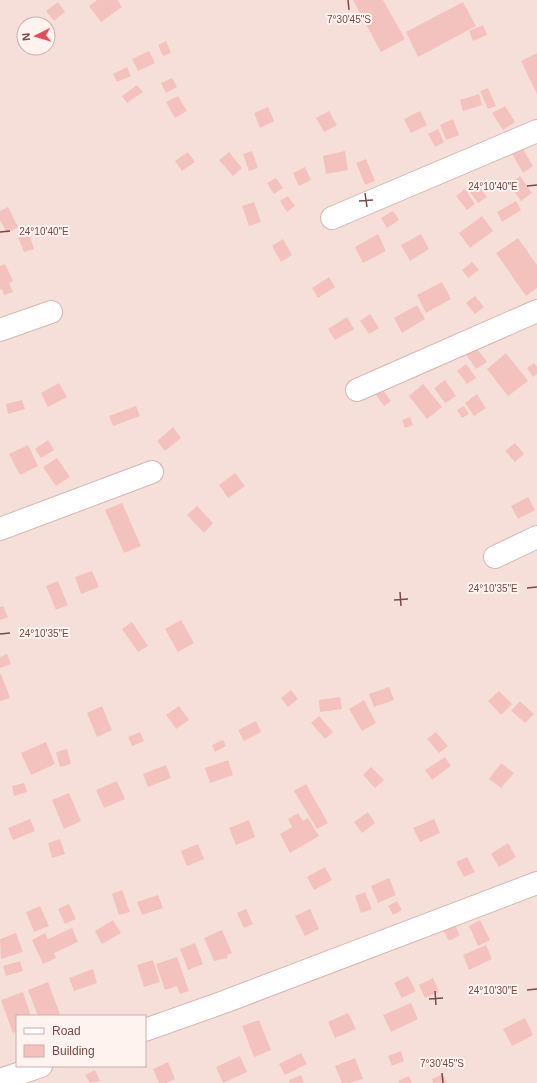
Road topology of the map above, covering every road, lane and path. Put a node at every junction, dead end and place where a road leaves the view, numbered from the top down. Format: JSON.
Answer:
{"nodes":[{"id":1,"x":537,"y":130,"type":"edge"},
{"id":2,"x":332,"y":218,"type":"dead end"},
{"id":3,"x":537,"y":311,"type":"edge"},
{"id":4,"x":51,"y":312,"type":"dead end"},
{"id":5,"x":0,"y":330,"type":"edge"},
{"id":6,"x":357,"y":390,"type":"dead end"},
{"id":7,"x":152,"y":472,"type":"dead end"},
{"id":8,"x":0,"y":528,"type":"edge"},
{"id":9,"x":537,"y":537,"type":"edge"},
{"id":10,"x":495,"y":557,"type":"dead end"},
{"id":11,"x":537,"y":883,"type":"edge"},
{"id":12,"x":146,"y":1030,"type":"edge"},
{"id":13,"x":38,"y":1067,"type":"edge"},
{"id":14,"x":0,"y":1080,"type":"edge"}],
"edges":[{"from":1,"to":2,"type":"street"},
{"from":3,"to":6,"type":"street"},
{"from":4,"to":5,"type":"street"},
{"from":7,"to":8,"type":"street"},
{"from":9,"to":10,"type":"street"},
{"from":11,"to":12,"type":"street"},
{"from":13,"to":14,"type":"street"}]}
